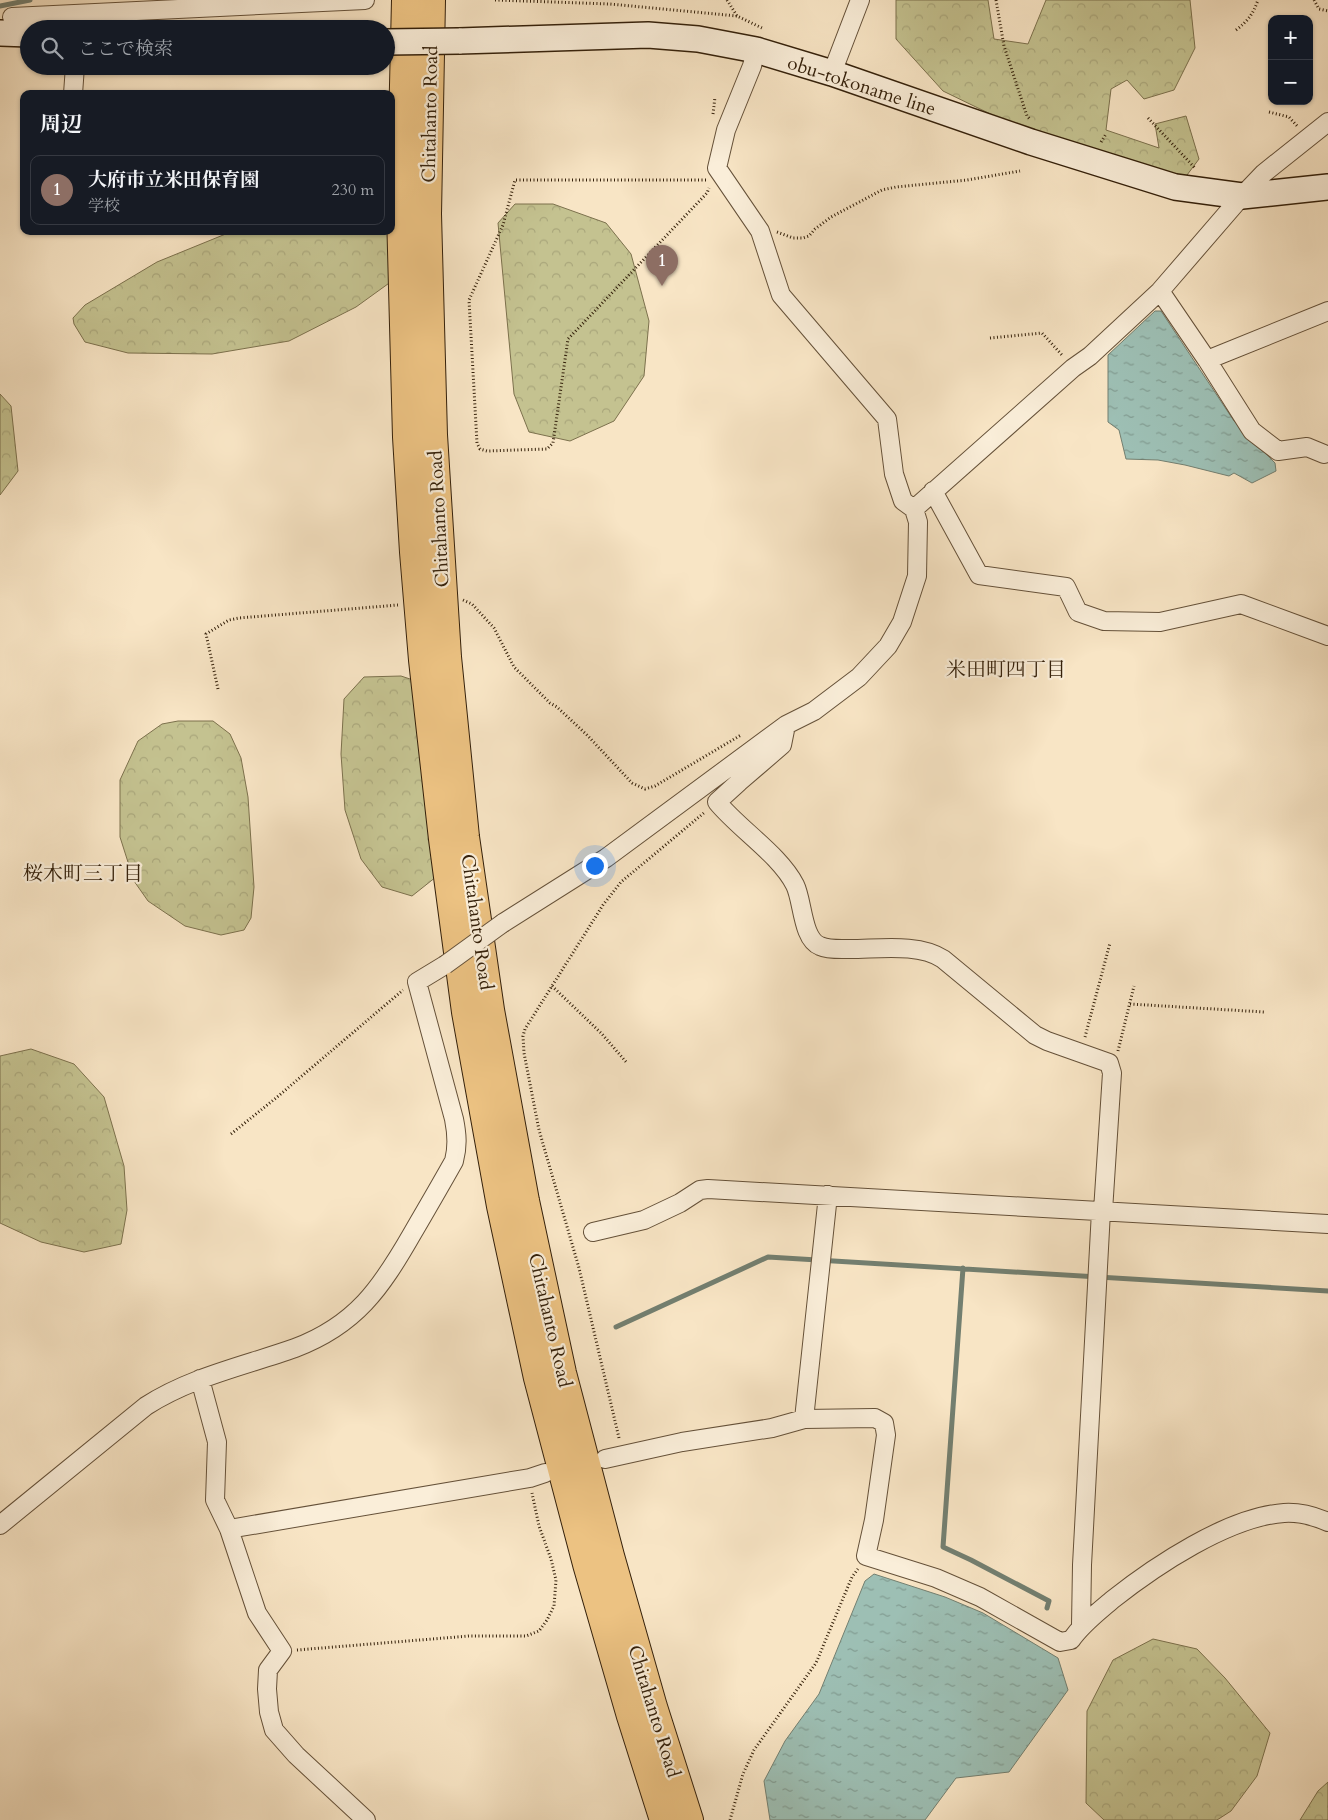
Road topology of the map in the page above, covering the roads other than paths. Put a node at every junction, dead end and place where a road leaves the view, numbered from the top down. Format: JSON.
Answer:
{"nodes":[{"id":1,"x":364,"y":0,"type":"edge"},
{"id":2,"x":406,"y":0,"type":"edge"},
{"id":3,"x":431,"y":0,"type":"edge"},
{"id":4,"x":860,"y":0,"type":"edge"},
{"id":5,"x":59,"y":20,"type":"edge"},
{"id":6,"x":762,"y":40,"type":"junction"},
{"id":7,"x":395,"y":42,"type":"edge"},
{"id":8,"x":832,"y":74,"type":"junction"},
{"id":9,"x":75,"y":75,"type":"edge"},
{"id":10,"x":74,"y":90,"type":"edge"},
{"id":11,"x":1328,"y":122,"type":"edge"},
{"id":12,"x":1328,"y":187,"type":"edge"},
{"id":13,"x":1242,"y":196,"type":"junction"},
{"id":14,"x":1160,"y":292,"type":"junction"},
{"id":15,"x":1328,"y":311,"type":"edge"},
{"id":16,"x":1207,"y":360,"type":"junction"},
{"id":17,"x":1324,"y":454,"type":"dead end"},
{"id":18,"x":933,"y":491,"type":"junction"},
{"id":19,"x":914,"y":509,"type":"junction"},
{"id":20,"x":1328,"y":636,"type":"edge"},
{"id":21,"x":786,"y":725,"type":"junction"},
{"id":22,"x":828,"y":1195,"type":"junction"},
{"id":23,"x":1102,"y":1211,"type":"junction"},
{"id":24,"x":1328,"y":1224,"type":"edge"},
{"id":25,"x":593,"y":1232,"type":"dead end"},
{"id":26,"x":200,"y":1379,"type":"junction"},
{"id":27,"x":804,"y":1420,"type":"junction"},
{"id":28,"x":605,"y":1459,"type":"dead end"},
{"id":29,"x":537,"y":1475,"type":"road end"},
{"id":30,"x":1328,"y":1522,"type":"edge"},
{"id":31,"x":0,"y":1525,"type":"edge"},
{"id":32,"x":229,"y":1529,"type":"junction"},
{"id":33,"x":1081,"y":1626,"type":"junction"},
{"id":34,"x":366,"y":1820,"type":"edge"},
{"id":35,"x":664,"y":1820,"type":"edge"},
{"id":36,"x":690,"y":1820,"type":"edge"}],
"edges":[{"from":1,"to":5,"type":"street"},
{"from":2,"to":35,"type":"highway","name":"Chitahanto Road"},
{"from":3,"to":36,"type":"highway","name":"Chitahanto Road"},
{"from":4,"to":8,"type":"street"},
{"from":6,"to":7,"type":"main road","name":"obu-tokoname line","bridge":true},
{"from":6,"to":8,"type":"main road","name":"obu-tokoname line"},
{"from":6,"to":19,"type":"street"},
{"from":8,"to":13,"type":"main road","name":"obu-tokoname line"},
{"from":9,"to":10,"type":"street"},
{"from":11,"to":13,"type":"street"},
{"from":12,"to":13,"type":"main road","name":"obu-tokoname line"},
{"from":13,"to":14,"type":"street"},
{"from":14,"to":16,"type":"street"},
{"from":14,"to":18,"type":"street"},
{"from":15,"to":16,"type":"street"},
{"from":16,"to":17,"type":"street"},
{"from":18,"to":19,"type":"street"},
{"from":18,"to":20,"type":"street"},
{"from":19,"to":21,"type":"street"},
{"from":21,"to":23,"type":"street"},
{"from":21,"to":26,"type":"street","bridge":true},
{"from":22,"to":23,"type":"street"},
{"from":22,"to":25,"type":"street"},
{"from":22,"to":27,"type":"street"},
{"from":23,"to":24,"type":"street"},
{"from":23,"to":33,"type":"street"},
{"from":26,"to":31,"type":"street"},
{"from":26,"to":32,"type":"street"},
{"from":27,"to":28,"type":"street"},
{"from":27,"to":33,"type":"street"},
{"from":29,"to":32,"type":"street"},
{"from":30,"to":33,"type":"street"},
{"from":32,"to":34,"type":"street"}]}
